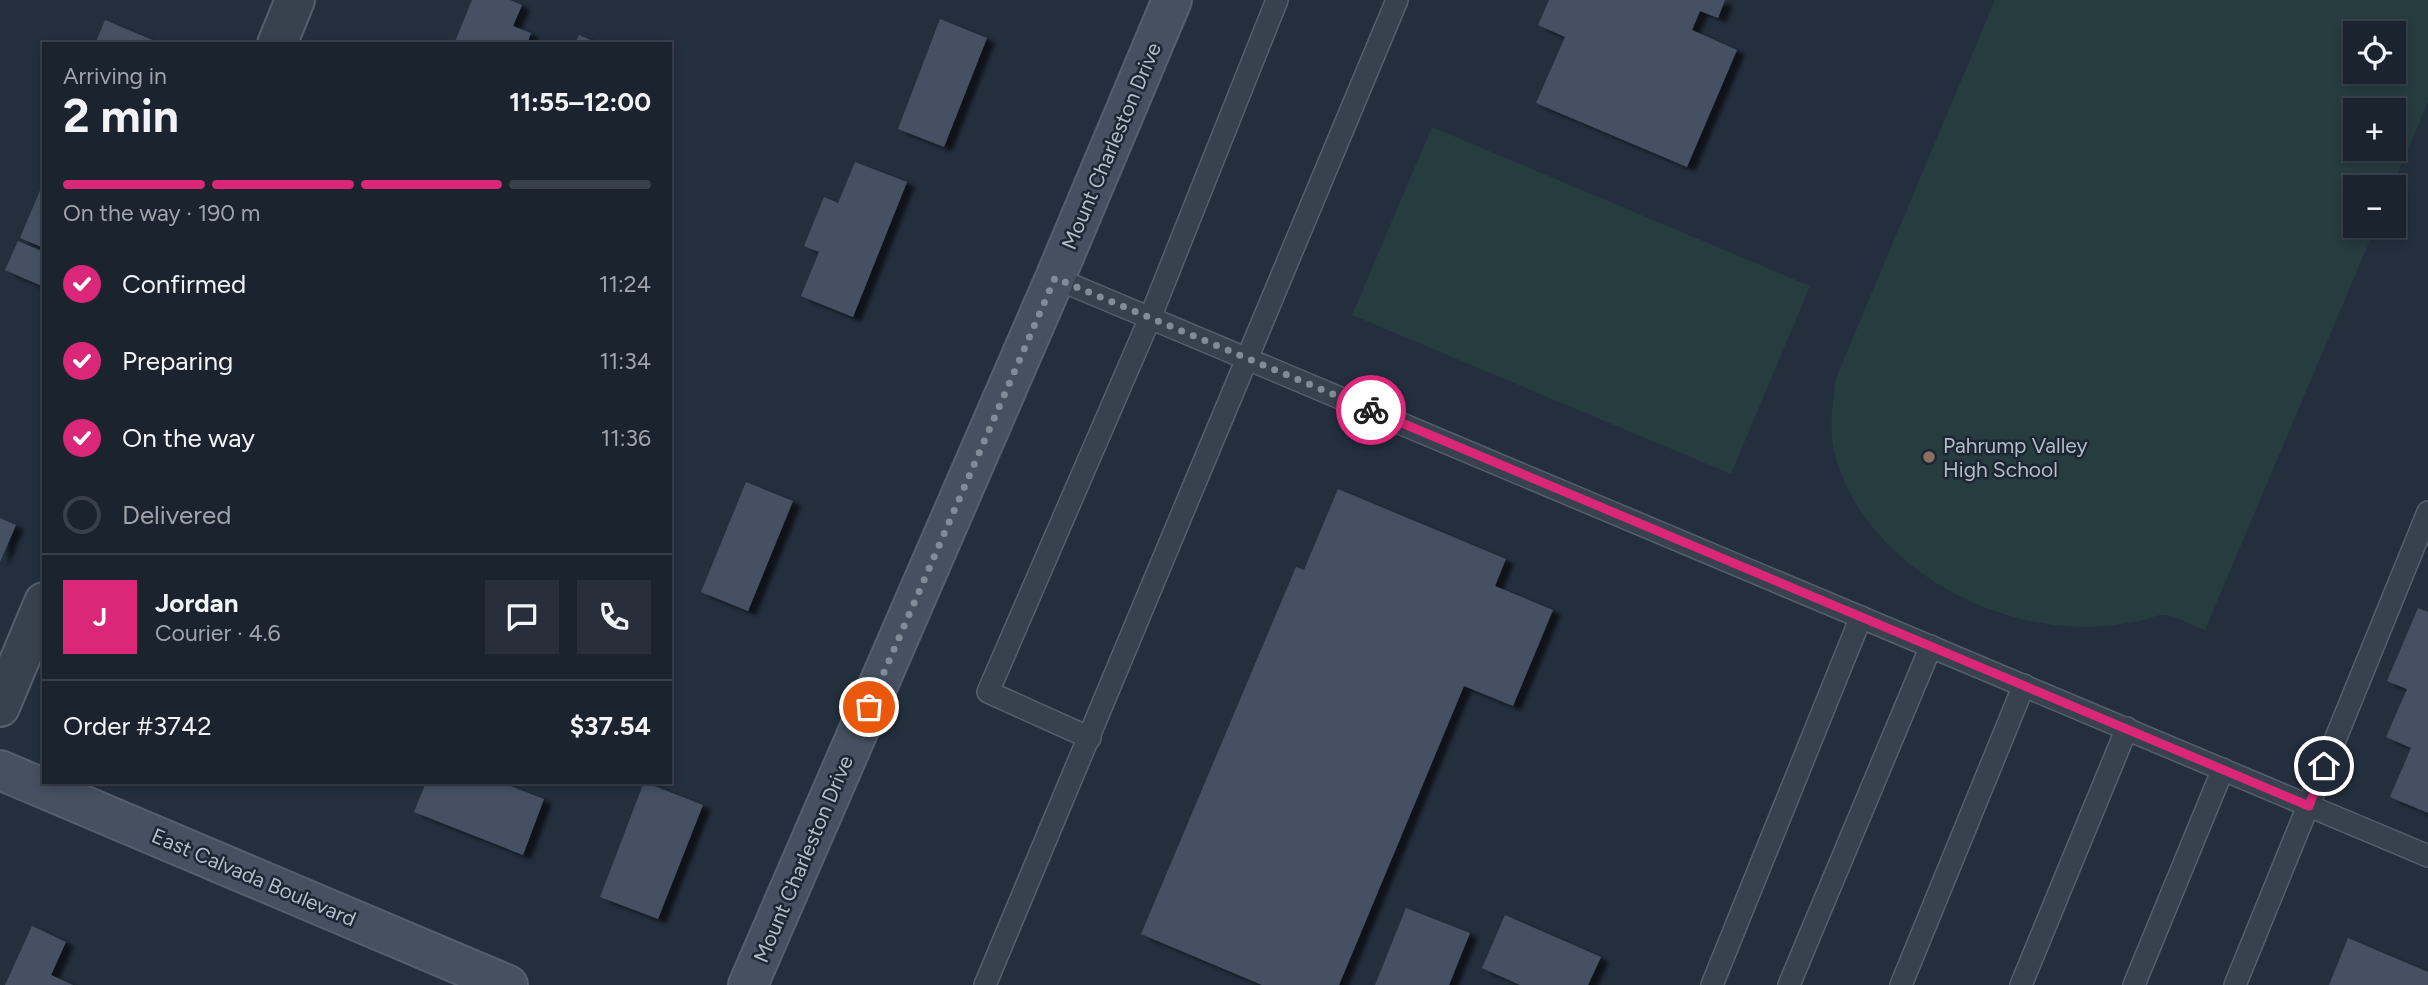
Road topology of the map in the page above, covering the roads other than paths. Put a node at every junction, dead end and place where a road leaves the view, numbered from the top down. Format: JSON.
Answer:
{"nodes":[{"id":1,"x":295,"y":0,"type":"edge"},
{"id":2,"x":1172,"y":0,"type":"edge"},
{"id":3,"x":1277,"y":0,"type":"edge"},
{"id":4,"x":1397,"y":0,"type":"edge"},
{"id":5,"x":278,"y":42,"type":"edge"},
{"id":6,"x":1055,"y":278,"type":"junction"},
{"id":7,"x":1150,"y":318,"type":"junction"},
{"id":8,"x":1247,"y":358,"type":"junction"},
{"id":9,"x":2428,"y":512,"type":"edge"},
{"id":10,"x":42,"y":607,"type":"edge"},
{"id":11,"x":1861,"y":617,"type":"junction"},
{"id":12,"x":1931,"y":646,"type":"junction"},
{"id":13,"x":2024,"y":685,"type":"junction"},
{"id":14,"x":0,"y":707,"type":"edge"},
{"id":15,"x":2127,"y":728,"type":"junction"},
{"id":16,"x":1090,"y":738,"type":"junction"},
{"id":17,"x":2223,"y":769,"type":"junction"},
{"id":18,"x":0,"y":770,"type":"edge"},
{"id":19,"x":2309,"y":806,"type":"junction"},
{"id":20,"x":2428,"y":856,"type":"edge"},
{"id":21,"x":508,"y":985,"type":"edge"},
{"id":22,"x":748,"y":985,"type":"edge"},
{"id":23,"x":985,"y":985,"type":"edge"},
{"id":24,"x":1712,"y":985,"type":"edge"},
{"id":25,"x":1789,"y":985,"type":"edge"},
{"id":26,"x":1901,"y":985,"type":"edge"},
{"id":27,"x":2021,"y":985,"type":"edge"},
{"id":28,"x":2134,"y":985,"type":"edge"},
{"id":29,"x":2235,"y":985,"type":"edge"}],
"edges":[{"from":1,"to":5,"type":"street"},
{"from":2,"to":6,"type":"street","name":"Mount Charleston Drive"},
{"from":3,"to":7,"type":"lane"},
{"from":4,"to":8,"type":"lane"},
{"from":6,"to":7,"type":"lane"},
{"from":6,"to":22,"type":"street","name":"Mount Charleston Drive"},
{"from":7,"to":8,"type":"lane"},
{"from":7,"to":16,"type":"lane"},
{"from":8,"to":11,"type":"lane"},
{"from":8,"to":16,"type":"lane"},
{"from":9,"to":19,"type":"lane"},
{"from":10,"to":14,"type":"street"},
{"from":11,"to":12,"type":"lane"},
{"from":11,"to":24,"type":"lane"},
{"from":12,"to":13,"type":"lane"},
{"from":12,"to":25,"type":"lane"},
{"from":13,"to":15,"type":"lane"},
{"from":13,"to":26,"type":"lane"},
{"from":15,"to":17,"type":"lane"},
{"from":15,"to":27,"type":"lane"},
{"from":16,"to":23,"type":"lane"},
{"from":17,"to":19,"type":"lane"},
{"from":17,"to":28,"type":"lane"},
{"from":18,"to":21,"type":"street","name":"East Calvada Boulevard"},
{"from":19,"to":20,"type":"lane"},
{"from":19,"to":29,"type":"lane"}]}
